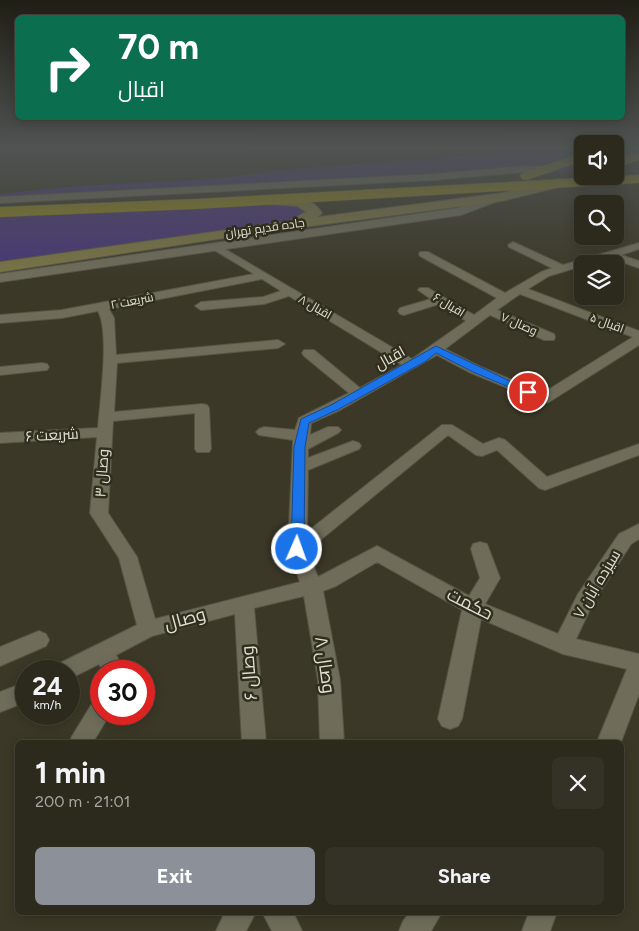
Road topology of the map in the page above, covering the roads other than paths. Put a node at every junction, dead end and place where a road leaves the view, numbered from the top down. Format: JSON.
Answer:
{"nodes":[{"id":1,"x":161,"y":191,"type":"edge"},
{"id":2,"x":309,"y":191,"type":"edge"},
{"id":3,"x":403,"y":191,"type":"edge"},
{"id":4,"x":522,"y":191,"type":"edge"},
{"id":5,"x":494,"y":198,"type":"junction"},
{"id":6,"x":0,"y":200,"type":"edge"},
{"id":7,"x":246,"y":200,"type":"junction"},
{"id":8,"x":0,"y":207,"type":"edge"},
{"id":9,"x":22,"y":208,"type":"junction"},
{"id":10,"x":0,"y":212,"type":"edge"},
{"id":11,"x":258,"y":229,"type":"junction"},
{"id":12,"x":513,"y":245,"type":"dead end"},
{"id":13,"x":639,"y":246,"type":"edge"},
{"id":14,"x":218,"y":248,"type":"junction"},
{"id":15,"x":424,"y":254,"type":"dead end"},
{"id":16,"x":610,"y":254,"type":"junction"},
{"id":17,"x":520,"y":260,"type":"dead end"},
{"id":18,"x":639,"y":265,"type":"edge"},
{"id":19,"x":0,"y":267,"type":"edge"},
{"id":20,"x":572,"y":268,"type":"edge"},
{"id":21,"x":545,"y":274,"type":"junction"},
{"id":22,"x":262,"y":276,"type":"junction"},
{"id":23,"x":0,"y":278,"type":"edge"},
{"id":24,"x":424,"y":290,"type":"dead end"},
{"id":25,"x":519,"y":290,"type":"junction"},
{"id":26,"x":289,"y":292,"type":"junction"},
{"id":27,"x":505,"y":298,"type":"junction"},
{"id":28,"x":440,"y":300,"type":"junction"},
{"id":29,"x":102,"y":306,"type":"junction"},
{"id":30,"x":201,"y":306,"type":"dead end"},
{"id":31,"x":488,"y":310,"type":"junction"},
{"id":32,"x":404,"y":311,"type":"dead end"},
{"id":33,"x":0,"y":319,"type":"edge"},
{"id":34,"x":474,"y":320,"type":"junction"},
{"id":35,"x":639,"y":335,"type":"edge"},
{"id":36,"x":549,"y":337,"type":"dead end"},
{"id":37,"x":639,"y":340,"type":"edge"},
{"id":38,"x":278,"y":344,"type":"dead end"},
{"id":39,"x":436,"y":349,"type":"junction"},
{"id":40,"x":309,"y":353,"type":"dead end"},
{"id":41,"x":110,"y":360,"type":"junction"},
{"id":42,"x":412,"y":365,"type":"junction"},
{"id":43,"x":42,"y":367,"type":"dead end"},
{"id":44,"x":0,"y":371,"type":"edge"},
{"id":45,"x":359,"y":394,"type":"junction"},
{"id":46,"x":105,"y":424,"type":"junction"},
{"id":47,"x":333,"y":430,"type":"dead end"},
{"id":48,"x":264,"y":432,"type":"dead end"},
{"id":49,"x":0,"y":438,"type":"edge"},
{"id":50,"x":301,"y":441,"type":"junction"},
{"id":51,"x":353,"y":446,"type":"dead end"},
{"id":52,"x":203,"y":449,"type":"dead end"},
{"id":53,"x":639,"y":449,"type":"edge"},
{"id":54,"x":300,"y":467,"type":"junction"},
{"id":55,"x":639,"y":530,"type":"edge"},
{"id":56,"x":297,"y":549,"type":"junction"},
{"id":57,"x":480,"y":549,"type":"dead end"},
{"id":58,"x":312,"y":587,"type":"junction"},
{"id":59,"x":244,"y":603,"type":"junction"},
{"id":60,"x":472,"y":607,"type":"junction"},
{"id":61,"x":148,"y":629,"type":"junction"},
{"id":62,"x":39,"y":640,"type":"dead end"},
{"id":63,"x":563,"y":645,"type":"junction"},
{"id":64,"x":103,"y":652,"type":"junction"},
{"id":65,"x":0,"y":657,"type":"edge"},
{"id":66,"x":108,"y":660,"type":"edge"},
{"id":67,"x":80,"y":664,"type":"edge"},
{"id":68,"x":639,"y":664,"type":"edge"},
{"id":69,"x":15,"y":696,"type":"edge"},
{"id":70,"x":0,"y":702,"type":"edge"},
{"id":71,"x":450,"y":719,"type":"dead end"},
{"id":72,"x":91,"y":725,"type":"edge"},
{"id":73,"x":83,"y":738,"type":"dead end"},
{"id":74,"x":254,"y":740,"type":"edge"},
{"id":75,"x":332,"y":740,"type":"edge"},
{"id":76,"x":610,"y":740,"type":"edge"},
{"id":77,"x":240,"y":915,"type":"edge"},
{"id":78,"x":278,"y":915,"type":"edge"},
{"id":79,"x":426,"y":915,"type":"edge"},
{"id":80,"x":542,"y":915,"type":"edge"},
{"id":81,"x":230,"y":931,"type":"edge"},
{"id":82,"x":288,"y":931,"type":"edge"},
{"id":83,"x":413,"y":931,"type":"edge"},
{"id":84,"x":536,"y":931,"type":"edge"}],
"edges":[{"from":1,"to":6,"type":"street"},
{"from":2,"to":9,"type":"highway"},
{"from":3,"to":7,"type":"highway"},
{"from":4,"to":5,"type":"main road","name":"جاده قدیم تهران"},
{"from":5,"to":11,"type":"main road","name":"جاده قدیم تهران"},
{"from":5,"to":14,"type":"street"},
{"from":7,"to":9,"type":"highway"},
{"from":7,"to":11,"type":"main road"},
{"from":8,"to":9,"type":"highway"},
{"from":9,"to":10,"type":"highway"},
{"from":11,"to":19,"type":"main road","name":"جاده قدیم تهران"},
{"from":12,"to":20,"type":"street"},
{"from":13,"to":16,"type":"street","name":"اقبال"},
{"from":14,"to":22,"type":"street","name":"اقبال ۸"},
{"from":14,"to":23,"type":"street"},
{"from":15,"to":27,"type":"street"},
{"from":16,"to":18,"type":"street"},
{"from":16,"to":20,"type":"street","name":"اقبال"},
{"from":17,"to":21,"type":"street"},
{"from":20,"to":21,"type":"street","name":"اقبال"},
{"from":21,"to":25,"type":"street","name":"اقبال"},
{"from":22,"to":26,"type":"street","name":"اقبال ۸"},
{"from":22,"to":29,"type":"street","name":"شریعت ۲"},
{"from":24,"to":28,"type":"street","name":"اقبال ۶"},
{"from":25,"to":27,"type":"street","name":"اقبال"},
{"from":25,"to":35,"type":"street","name":"اقبال ۵"},
{"from":26,"to":30,"type":"street"},
{"from":26,"to":42,"type":"street","name":"اقبال ۸"},
{"from":27,"to":31,"type":"street","name":"اقبال"},
{"from":28,"to":32,"type":"street"},
{"from":28,"to":34,"type":"street","name":"اقبال ۶"},
{"from":29,"to":33,"type":"street","name":"شریعت ۲"},
{"from":29,"to":41,"type":"street","name":"وصال ۳"},
{"from":31,"to":34,"type":"street","name":"اقبال"},
{"from":31,"to":36,"type":"street","name":"وصال ۷"},
{"from":34,"to":39,"type":"street","name":"اقبال"},
{"from":37,"to":39,"type":"street"},
{"from":38,"to":41,"type":"street"},
{"from":39,"to":42,"type":"street","name":"اقبال"},
{"from":40,"to":45,"type":"street"},
{"from":41,"to":46,"type":"street","name":"وصال ۳"},
{"from":42,"to":45,"type":"street","name":"اقبال"},
{"from":43,"to":44,"type":"street"},
{"from":45,"to":50,"type":"street","name":"اقبال"},
{"from":46,"to":49,"type":"street","name":"شریعت ۶"},
{"from":46,"to":52,"type":"street","name":"شریعت ۶"},
{"from":46,"to":61,"type":"street","name":"وصال ۳"},
{"from":47,"to":50,"type":"street"},
{"from":48,"to":50,"type":"street"},
{"from":50,"to":54,"type":"street","name":"اقبال"},
{"from":51,"to":54,"type":"street"},
{"from":53,"to":56,"type":"street"},
{"from":54,"to":56,"type":"street","name":"اقبال"},
{"from":55,"to":63,"type":"street","name":"سیزده آبان ۷"},
{"from":56,"to":58,"type":"street","name":"اقبال"},
{"from":57,"to":60,"type":"street"},
{"from":58,"to":59,"type":"street","name":"وصال"},
{"from":58,"to":60,"type":"street","name":"حکمت"},
{"from":58,"to":75,"type":"street","name":"وصال ۸"},
{"from":59,"to":61,"type":"street","name":"وصال"},
{"from":59,"to":74,"type":"street","name":"وصال ۶"},
{"from":60,"to":63,"type":"street","name":"حکمت"},
{"from":60,"to":71,"type":"street"},
{"from":61,"to":64,"type":"street","name":"وصال"},
{"from":62,"to":65,"type":"street"},
{"from":63,"to":68,"type":"street","name":"حکمت"},
{"from":64,"to":66,"type":"street"},
{"from":64,"to":67,"type":"street","name":"وصال"},
{"from":68,"to":76,"type":"street"},
{"from":69,"to":70,"type":"street"},
{"from":72,"to":73,"type":"street"},
{"from":77,"to":81,"type":"street"},
{"from":78,"to":82,"type":"street"},
{"from":79,"to":83,"type":"street"},
{"from":80,"to":84,"type":"street"}]}
